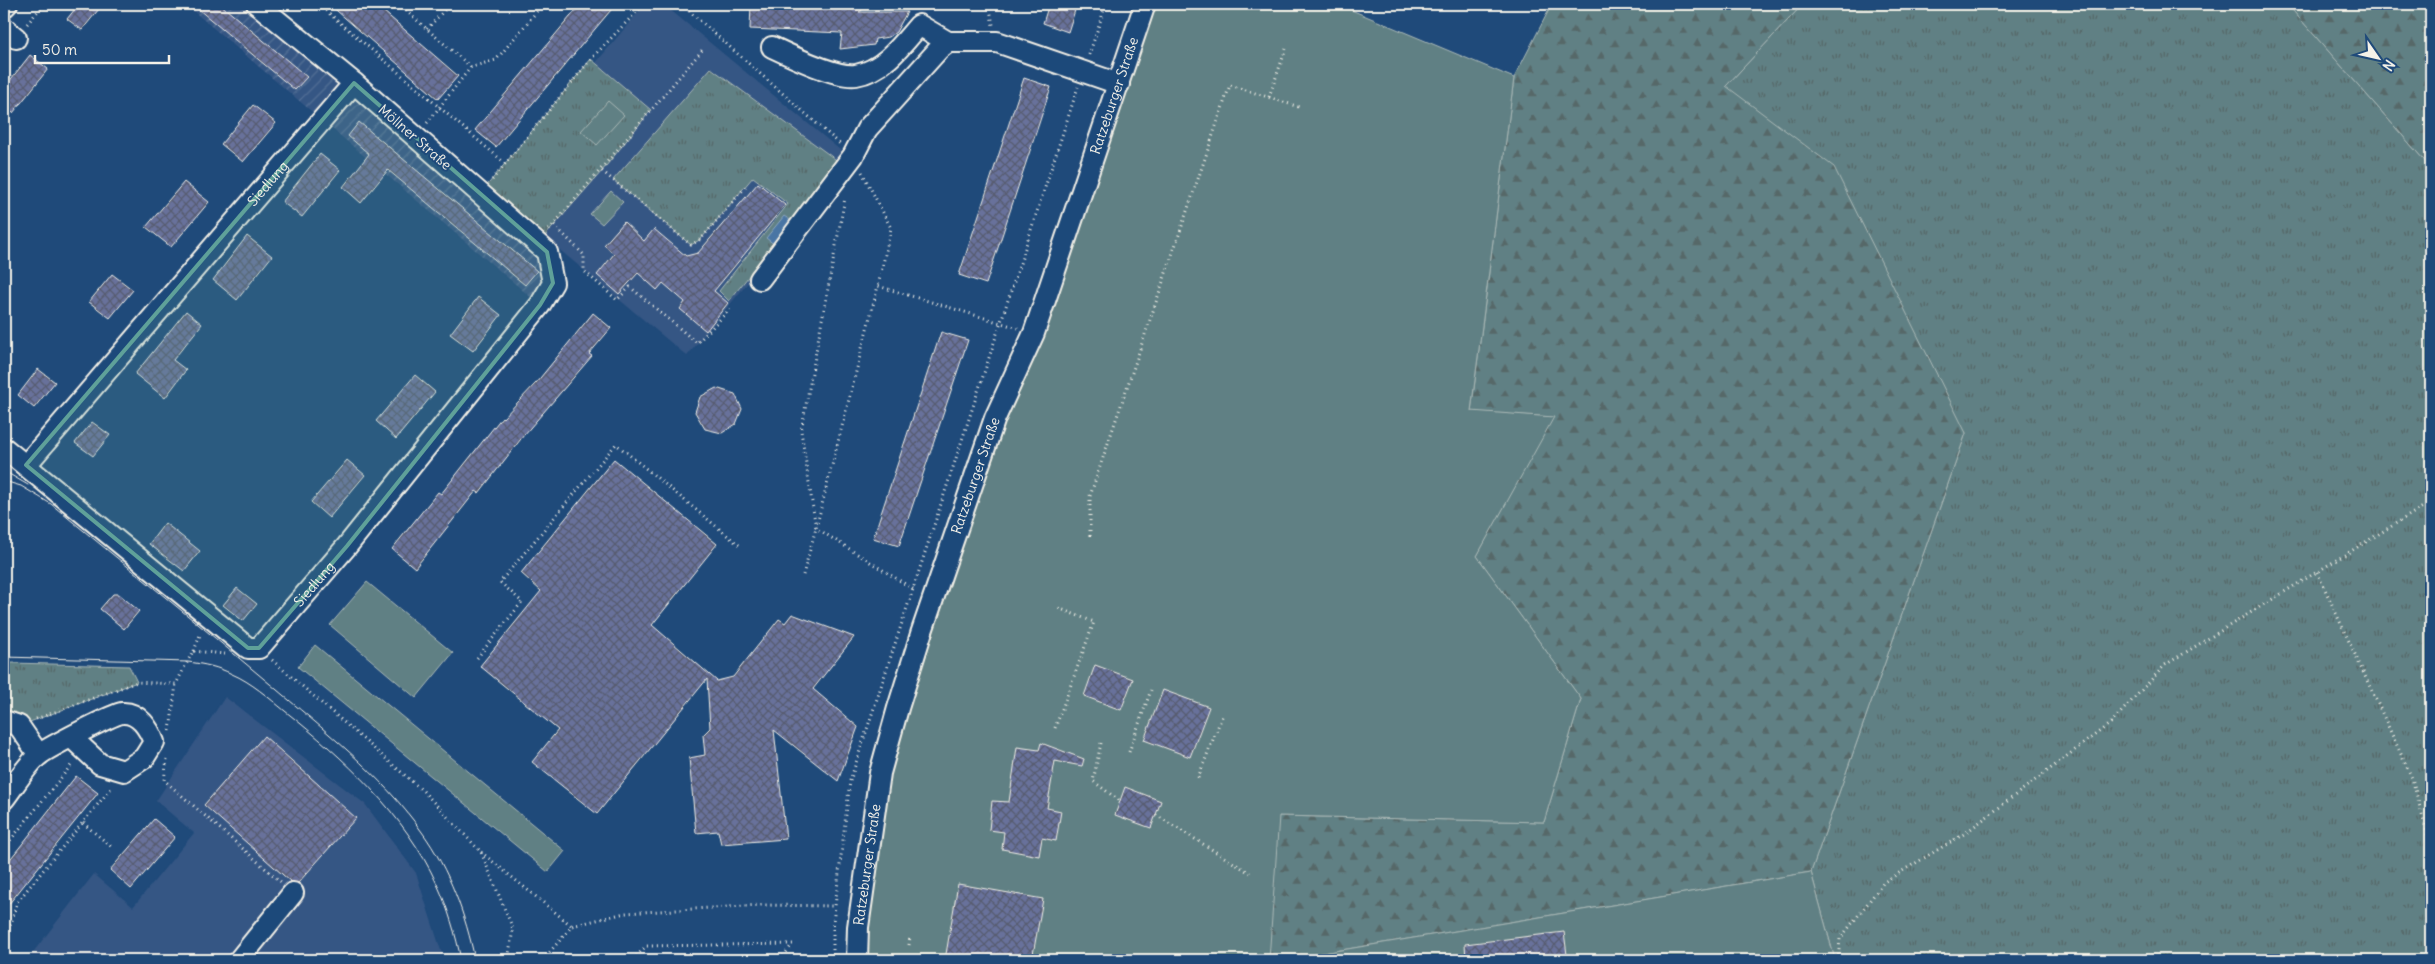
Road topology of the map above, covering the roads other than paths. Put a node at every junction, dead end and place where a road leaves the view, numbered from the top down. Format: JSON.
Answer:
{"nodes":[{"id":1,"x":7,"y":4,"type":"edge"},
{"id":2,"x":256,"y":4,"type":"edge"},
{"id":3,"x":1145,"y":4,"type":"edge"},
{"id":4,"x":4,"y":7,"type":"edge"},
{"id":5,"x":948,"y":42,"type":"junction"},
{"id":6,"x":772,"y":47,"type":"dead end"},
{"id":7,"x":354,"y":83,"type":"junction"},
{"id":8,"x":1119,"y":84,"type":"junction"},
{"id":9,"x":760,"y":279,"type":"dead end"},
{"id":10,"x":553,"y":283,"type":"joint"},
{"id":11,"x":4,"y":448,"type":"edge"},
{"id":12,"x":26,"y":465,"type":"junction"},
{"id":13,"x":12,"y":723,"type":"edge"},
{"id":14,"x":78,"y":744,"type":"junction"},
{"id":15,"x":39,"y":755,"type":"junction"},
{"id":16,"x":4,"y":798,"type":"edge"},
{"id":17,"x":293,"y":893,"type":"road end"},
{"id":18,"x":239,"y":960,"type":"edge"},
{"id":19,"x":858,"y":960,"type":"edge"}],
"edges":[{"from":1,"to":4,"type":"street"},
{"from":2,"to":7,"type":"street","name":"Möllner Straße"},
{"from":3,"to":8,"type":"street","name":"Ratzeburger Straße"},
{"from":5,"to":6,"type":"street"},
{"from":5,"to":8,"type":"street"},
{"from":5,"to":9,"type":"street"},
{"from":7,"to":10,"type":"street","name":"Möllner Straße"},
{"from":7,"to":12,"type":"street","name":"Siedlung"},
{"from":8,"to":19,"type":"street","name":"Ratzeburger Straße"},
{"from":10,"to":12,"type":"street","name":"Siedlung"},
{"from":11,"to":12,"type":"street"},
{"from":13,"to":15,"type":"street"},
{"from":14,"to":14,"type":"street"},
{"from":14,"to":15,"type":"street"},
{"from":15,"to":16,"type":"street"},
{"from":17,"to":18,"type":"street"}]}
